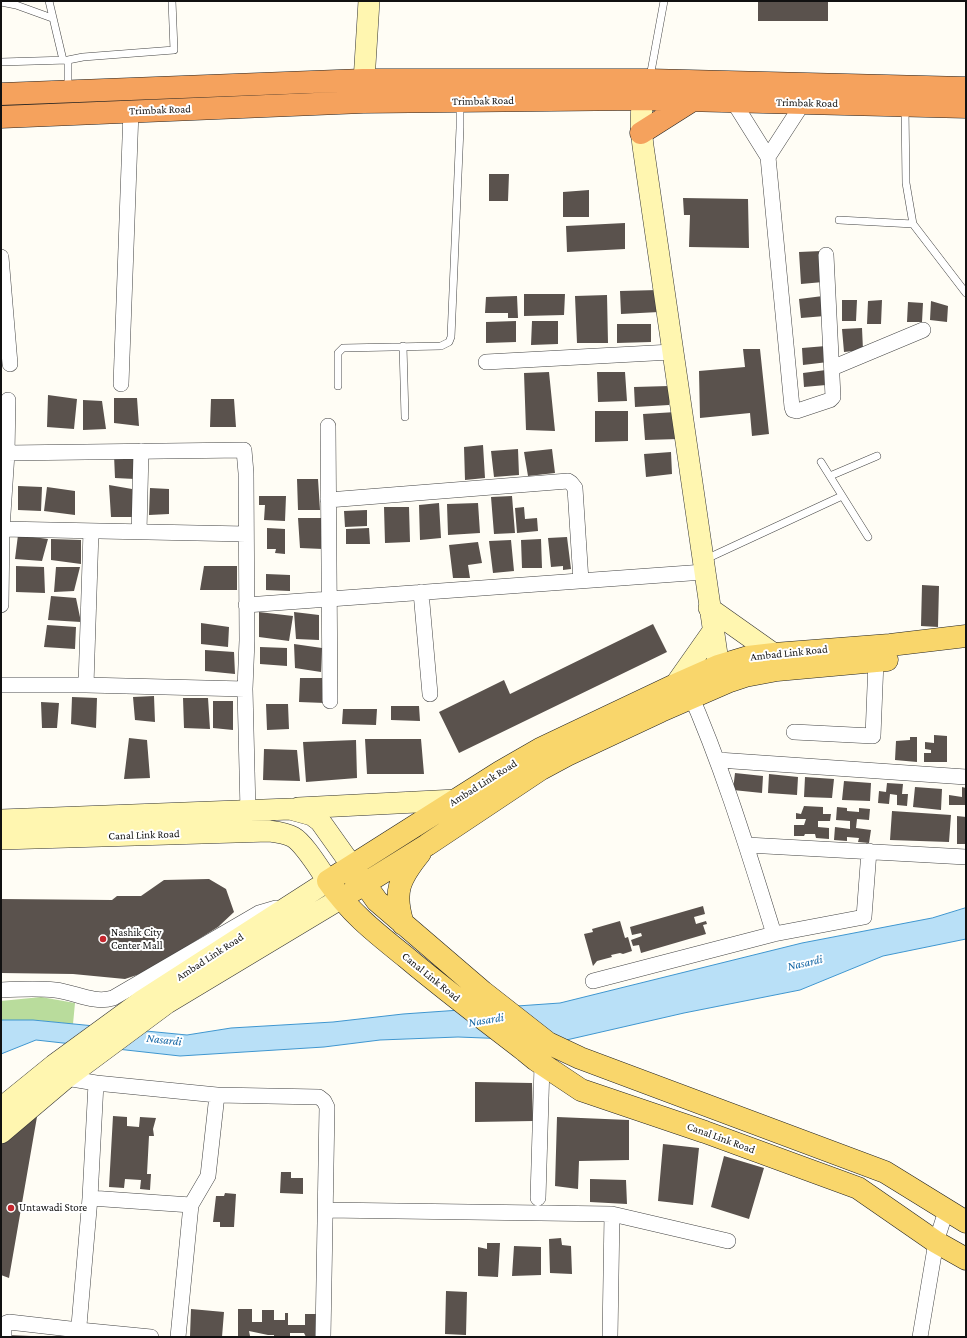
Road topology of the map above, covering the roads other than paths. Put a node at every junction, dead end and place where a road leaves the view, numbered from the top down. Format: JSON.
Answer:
{"nodes":[{"id":1,"x":49,"y":1,"type":"edge"},
{"id":2,"x":172,"y":1,"type":"edge"},
{"id":3,"x":369,"y":1,"type":"edge"},
{"id":4,"x":664,"y":1,"type":"edge"},
{"id":5,"x":1,"y":2,"type":"edge"},
{"id":6,"x":52,"y":18,"type":"junction"},
{"id":7,"x":65,"y":60,"type":"junction"},
{"id":8,"x":1,"y":62,"type":"edge"},
{"id":9,"x":363,"y":80,"type":"junction"},
{"id":10,"x":68,"y":86,"type":"junction"},
{"id":11,"x":966,"y":88,"type":"edge"},
{"id":12,"x":646,"y":89,"type":"junction"},
{"id":13,"x":1,"y":94,"type":"edge"},
{"id":14,"x":693,"y":100,"type":"junction"},
{"id":15,"x":733,"y":101,"type":"junction"},
{"id":16,"x":363,"y":102,"type":"junction"},
{"id":17,"x":460,"y":102,"type":"junction"},
{"id":18,"x":803,"y":103,"type":"junction"},
{"id":19,"x":905,"y":105,"type":"junction"},
{"id":20,"x":966,"y":107,"type":"edge"},
{"id":21,"x":131,"y":111,"type":"junction"},
{"id":22,"x":1,"y":117,"type":"edge"},
{"id":23,"x":642,"y":133,"type":"junction"},
{"id":24,"x":768,"y":157,"type":"junction"},
{"id":25,"x":839,"y":220,"type":"dead end"},
{"id":26,"x":913,"y":224,"type":"junction"},
{"id":27,"x":826,"y":255,"type":"dead end"},
{"id":28,"x":1,"y":257,"type":"edge"},
{"id":29,"x":966,"y":293,"type":"edge"},
{"id":30,"x":923,"y":330,"type":"dead end"},
{"id":31,"x":403,"y":346,"type":"junction"},
{"id":32,"x":672,"y":352,"type":"junction"},
{"id":33,"x":486,"y":362,"type":"dead end"},
{"id":34,"x":10,"y":364,"type":"dead end"},
{"id":35,"x":832,"y":368,"type":"junction"},
{"id":36,"x":121,"y":384,"type":"dead end"},
{"id":37,"x":338,"y":386,"type":"dead end"},
{"id":38,"x":8,"y":400,"type":"dead end"},
{"id":39,"x":405,"y":417,"type":"dead end"},
{"id":40,"x":328,"y":426,"type":"dead end"},
{"id":41,"x":141,"y":451,"type":"junction"},
{"id":42,"x":7,"y":453,"type":"junction"},
{"id":43,"x":876,"y":456,"type":"dead end"},
{"id":44,"x":821,"y":462,"type":"dead end"},
{"id":45,"x":830,"y":476,"type":"junction"},
{"id":46,"x":842,"y":496,"type":"junction"},
{"id":47,"x":328,"y":500,"type":"junction"},
{"id":48,"x":2,"y":529,"type":"junction"},
{"id":49,"x":90,"y":531,"type":"junction"},
{"id":50,"x":139,"y":532,"type":"junction"},
{"id":51,"x":246,"y":534,"type":"junction"},
{"id":52,"x":868,"y":537,"type":"dead end"},
{"id":53,"x":703,"y":566,"type":"junction"},
{"id":54,"x":580,"y":581,"type":"junction"},
{"id":55,"x":421,"y":592,"type":"junction"},
{"id":56,"x":329,"y":599,"type":"junction"},
{"id":57,"x":1,"y":605,"type":"edge"},
{"id":58,"x":246,"y":605,"type":"junction"},
{"id":59,"x":709,"y":608,"type":"junction"},
{"id":60,"x":713,"y":631,"type":"junction"},
{"id":61,"x":966,"y":636,"type":"edge"},
{"id":62,"x":966,"y":652,"type":"edge"},
{"id":63,"x":774,"y":654,"type":"junction"},
{"id":64,"x":876,"y":661,"type":"junction"},
{"id":65,"x":720,"y":675,"type":"junction"},
{"id":66,"x":1,"y":685,"type":"edge"},
{"id":67,"x":86,"y":685,"type":"junction"},
{"id":68,"x":684,"y":687,"type":"junction"},
{"id":69,"x":245,"y":689,"type":"junction"},
{"id":70,"x":430,"y":694,"type":"dead end"},
{"id":71,"x":330,"y":702,"type":"dead end"},
{"id":72,"x":794,"y":732,"type":"dead end"},
{"id":73,"x":718,"y":760,"type":"junction"},
{"id":74,"x":966,"y":777,"type":"edge"},
{"id":75,"x":456,"y":800,"type":"junction"},
{"id":76,"x":290,"y":808,"type":"junction"},
{"id":77,"x":248,"y":811,"type":"junction"},
{"id":78,"x":1,"y":820,"type":"edge"},
{"id":79,"x":1,"y":839,"type":"edge"},
{"id":80,"x":746,"y":844,"type":"junction"},
{"id":81,"x":427,"y":845,"type":"junction"},
{"id":82,"x":869,"y":852,"type":"junction"},
{"id":83,"x":966,"y":857,"type":"edge"},
{"id":84,"x":352,"y":866,"type":"junction"},
{"id":85,"x":365,"y":883,"type":"junction"},
{"id":86,"x":334,"y":890,"type":"junction"},
{"id":87,"x":403,"y":924,"type":"junction"},
{"id":88,"x":247,"y":927,"type":"junction"},
{"id":89,"x":774,"y":934,"type":"junction"},
{"id":90,"x":594,"y":981,"type":"dead end"},
{"id":91,"x":1,"y":990,"type":"edge"},
{"id":92,"x":542,"y":1065,"type":"junction"},
{"id":93,"x":60,"y":1072,"type":"junction"},
{"id":94,"x":96,"y":1083,"type":"junction"},
{"id":95,"x":216,"y":1095,"type":"junction"},
{"id":96,"x":1,"y":1108,"type":"edge"},
{"id":97,"x":1,"y":1133,"type":"edge"},
{"id":98,"x":90,"y":1198,"type":"junction"},
{"id":99,"x":538,"y":1198,"type":"dead end"},
{"id":100,"x":191,"y":1205,"type":"junction"},
{"id":101,"x":326,"y":1210,"type":"junction"},
{"id":102,"x":946,"y":1211,"type":"junction"},
{"id":103,"x":612,"y":1214,"type":"junction"},
{"id":104,"x":966,"y":1222,"type":"edge"},
{"id":105,"x":728,"y":1241,"type":"dead end"},
{"id":106,"x":936,"y":1242,"type":"junction"},
{"id":107,"x":966,"y":1259,"type":"edge"},
{"id":108,"x":78,"y":1334,"type":"edge"},
{"id":109,"x":4,"y":1337,"type":"edge"},
{"id":110,"x":151,"y":1337,"type":"edge"},
{"id":111,"x":178,"y":1337,"type":"edge"},
{"id":112,"x":323,"y":1337,"type":"edge"},
{"id":113,"x":610,"y":1337,"type":"edge"},
{"id":114,"x":920,"y":1337,"type":"edge"}],
"edges":[{"from":1,"to":6,"type":"lane"},
{"from":2,"to":7,"type":"lane"},
{"from":3,"to":9,"type":"main road"},
{"from":4,"to":12,"type":"lane"},
{"from":5,"to":6,"type":"lane"},
{"from":6,"to":7,"type":"lane"},
{"from":7,"to":8,"type":"lane"},
{"from":7,"to":10,"type":"lane"},
{"from":9,"to":10,"type":"highway","name":"Trimbak Road"},
{"from":9,"to":12,"type":"highway","name":"Trimbak Road"},
{"from":9,"to":16,"type":"main road"},
{"from":10,"to":13,"type":"highway","name":"Trimbak Road"},
{"from":11,"to":12,"type":"highway","name":"Trimbak Road"},
{"from":12,"to":14,"type":"highway","name":"Trimbak Road"},
{"from":12,"to":17,"type":"highway","name":"Trimbak Road"},
{"from":12,"to":23,"type":"main road"},
{"from":14,"to":15,"type":"highway","name":"Trimbak Road"},
{"from":14,"to":23,"type":"highway"},
{"from":15,"to":18,"type":"highway","name":"Trimbak Road"},
{"from":15,"to":24,"type":"street"},
{"from":16,"to":17,"type":"highway","name":"Trimbak Road"},
{"from":16,"to":21,"type":"highway","name":"Trimbak Road"},
{"from":17,"to":31,"type":"lane"},
{"from":18,"to":19,"type":"highway","name":"Trimbak Road"},
{"from":18,"to":24,"type":"street"},
{"from":19,"to":20,"type":"highway","name":"Trimbak Road"},
{"from":19,"to":26,"type":"lane"},
{"from":21,"to":22,"type":"highway","name":"Trimbak Road"},
{"from":21,"to":36,"type":"street"},
{"from":23,"to":32,"type":"main road"},
{"from":24,"to":35,"type":"street"},
{"from":25,"to":26,"type":"lane"},
{"from":26,"to":29,"type":"lane"},
{"from":27,"to":35,"type":"street"},
{"from":28,"to":34,"type":"street"},
{"from":30,"to":35,"type":"street"},
{"from":31,"to":37,"type":"lane"},
{"from":31,"to":39,"type":"lane"},
{"from":32,"to":33,"type":"street"},
{"from":32,"to":53,"type":"main road"},
{"from":38,"to":42,"type":"street"},
{"from":40,"to":47,"type":"street"},
{"from":41,"to":42,"type":"street"},
{"from":41,"to":50,"type":"street"},
{"from":41,"to":51,"type":"street"},
{"from":42,"to":48,"type":"street"},
{"from":43,"to":45,"type":"lane"},
{"from":44,"to":45,"type":"lane"},
{"from":45,"to":46,"type":"lane"},
{"from":46,"to":52,"type":"lane"},
{"from":46,"to":53,"type":"lane"},
{"from":47,"to":54,"type":"street"},
{"from":47,"to":56,"type":"street"},
{"from":48,"to":49,"type":"street"},
{"from":48,"to":57,"type":"street"},
{"from":49,"to":50,"type":"street"},
{"from":49,"to":67,"type":"street"},
{"from":50,"to":51,"type":"street"},
{"from":51,"to":58,"type":"street"},
{"from":53,"to":54,"type":"street"},
{"from":53,"to":59,"type":"main road"},
{"from":54,"to":55,"type":"street"},
{"from":55,"to":56,"type":"street"},
{"from":55,"to":70,"type":"street"},
{"from":56,"to":58,"type":"street"},
{"from":56,"to":71,"type":"street"},
{"from":58,"to":69,"type":"street"},
{"from":59,"to":60,"type":"main road"},
{"from":59,"to":63,"type":"main road"},
{"from":60,"to":65,"type":"main road"},
{"from":60,"to":68,"type":"main road"},
{"from":61,"to":63,"type":"main road","name":"Ambad Link Road"},
{"from":62,"to":64,"type":"main road","name":"Ambad Link Road"},
{"from":63,"to":65,"type":"main road","name":"Ambad Link Road"},
{"from":64,"to":65,"type":"main road","name":"Ambad Link Road"},
{"from":64,"to":72,"type":"street"},
{"from":65,"to":68,"type":"main road","name":"Ambad Link Road"},
{"from":66,"to":67,"type":"street"},
{"from":67,"to":69,"type":"street"},
{"from":68,"to":73,"type":"street"},
{"from":68,"to":75,"type":"main road","name":"Ambad Link Road"},
{"from":68,"to":81,"type":"main road","name":"Ambad Link Road"},
{"from":69,"to":77,"type":"street"},
{"from":73,"to":74,"type":"street"},
{"from":73,"to":80,"type":"street"},
{"from":75,"to":76,"type":"main road"},
{"from":75,"to":84,"type":"main road","name":"Ambad Link Road"},
{"from":76,"to":77,"type":"main road","name":"Canal Link Road"},
{"from":76,"to":84,"type":"main road","name":"Canal Link Road"},
{"from":77,"to":78,"type":"main road","name":"Canal Link Road"},
{"from":79,"to":86,"type":"main road","name":"Canal Link Road"},
{"from":80,"to":82,"type":"street"},
{"from":80,"to":89,"type":"street"},
{"from":81,"to":85,"type":"main road","name":"Ambad Link Road"},
{"from":81,"to":87,"type":"main road"},
{"from":82,"to":83,"type":"street"},
{"from":82,"to":89,"type":"street"},
{"from":84,"to":85,"type":"main road","name":"Canal Link Road"},
{"from":84,"to":86,"type":"main road","name":"Ambad Link Road"},
{"from":85,"to":86,"type":"main road","name":"Ambad Link Road"},
{"from":85,"to":87,"type":"main road","name":"Canal Link Road"},
{"from":86,"to":88,"type":"main road","name":"Ambad Link Road"},
{"from":86,"to":92,"type":"main road","name":"Canal Link Road"},
{"from":86,"to":93,"type":"main road","name":"Ambad Link Road"},
{"from":87,"to":102,"type":"main road","name":"Canal Link Road"},
{"from":88,"to":91,"type":"street"},
{"from":88,"to":93,"type":"main road","name":"Ambad Link Road"},
{"from":89,"to":90,"type":"street"},
{"from":92,"to":99,"type":"street"},
{"from":92,"to":106,"type":"main road","name":"Canal Link Road"},
{"from":93,"to":94,"type":"street"},
{"from":93,"to":96,"type":"main road"},
{"from":93,"to":97,"type":"main road"},
{"from":94,"to":95,"type":"street"},
{"from":94,"to":98,"type":"street"},
{"from":95,"to":100,"type":"street"},
{"from":95,"to":101,"type":"street"},
{"from":98,"to":100,"type":"street"},
{"from":98,"to":108,"type":"street"},
{"from":100,"to":111,"type":"street"},
{"from":101,"to":103,"type":"street"},
{"from":101,"to":112,"type":"street"},
{"from":102,"to":104,"type":"main road","name":"Canal Link Road"},
{"from":102,"to":106,"type":"street"},
{"from":103,"to":105,"type":"street"},
{"from":103,"to":113,"type":"street"},
{"from":106,"to":107,"type":"main road","name":"Canal Link Road"},
{"from":106,"to":114,"type":"street"},
{"from":108,"to":109,"type":"street"},
{"from":108,"to":110,"type":"street"}]}
